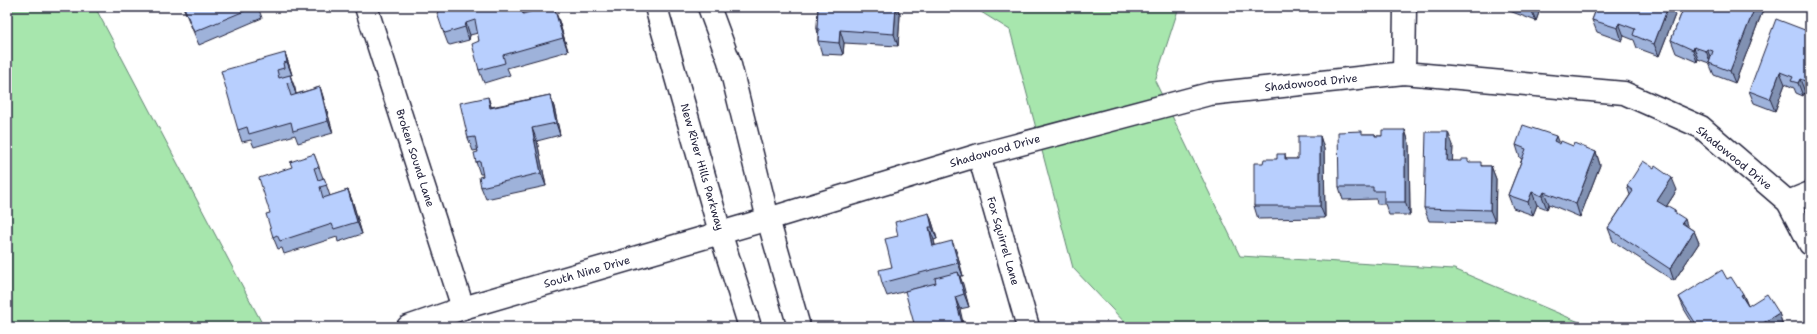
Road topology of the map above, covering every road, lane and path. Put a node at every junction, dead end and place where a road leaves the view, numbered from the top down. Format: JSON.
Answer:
{"nodes":[{"id":1,"x":366,"y":7,"type":"edge"},
{"id":2,"x":656,"y":7,"type":"edge"},
{"id":3,"x":708,"y":7,"type":"edge"},
{"id":4,"x":1405,"y":7,"type":"edge"},
{"id":5,"x":1404,"y":73,"type":"junction"},
{"id":6,"x":979,"y":155,"type":"junction"},
{"id":7,"x":1810,"y":193,"type":"edge"},
{"id":8,"x":1788,"y":202,"type":"junction"},
{"id":9,"x":768,"y":219,"type":"junction"},
{"id":10,"x":720,"y":232,"type":"junction"},
{"id":11,"x":1810,"y":244,"type":"edge"},
{"id":12,"x":463,"y":308,"type":"junction"},
{"id":13,"x":408,"y":327,"type":"edge"},
{"id":14,"x":750,"y":327,"type":"edge"},
{"id":15,"x":799,"y":327,"type":"edge"},
{"id":16,"x":1028,"y":327,"type":"edge"}],
"edges":[{"from":1,"to":12,"type":"street","name":"Broken Sound Lane"},
{"from":2,"to":10,"type":"street","name":"New River Hills Parkway"},
{"from":3,"to":9,"type":"street"},
{"from":4,"to":5,"type":"street"},
{"from":5,"to":6,"type":"street","name":"Shadowood Drive"},
{"from":5,"to":8,"type":"street","name":"Shadowood Drive"},
{"from":6,"to":9,"type":"street","name":"Shadowood Drive"},
{"from":6,"to":16,"type":"street","name":"Fox Squirrel Lane"},
{"from":7,"to":8,"type":"street"},
{"from":8,"to":11,"type":"street","name":"Shadowood Drive"},
{"from":9,"to":10,"type":"street","name":"South Nine Drive"},
{"from":9,"to":15,"type":"street"},
{"from":10,"to":12,"type":"street","name":"South Nine Drive"},
{"from":10,"to":14,"type":"street","name":"New River Hills Parkway"},
{"from":12,"to":13,"type":"street","name":"South Nine Drive"}]}
